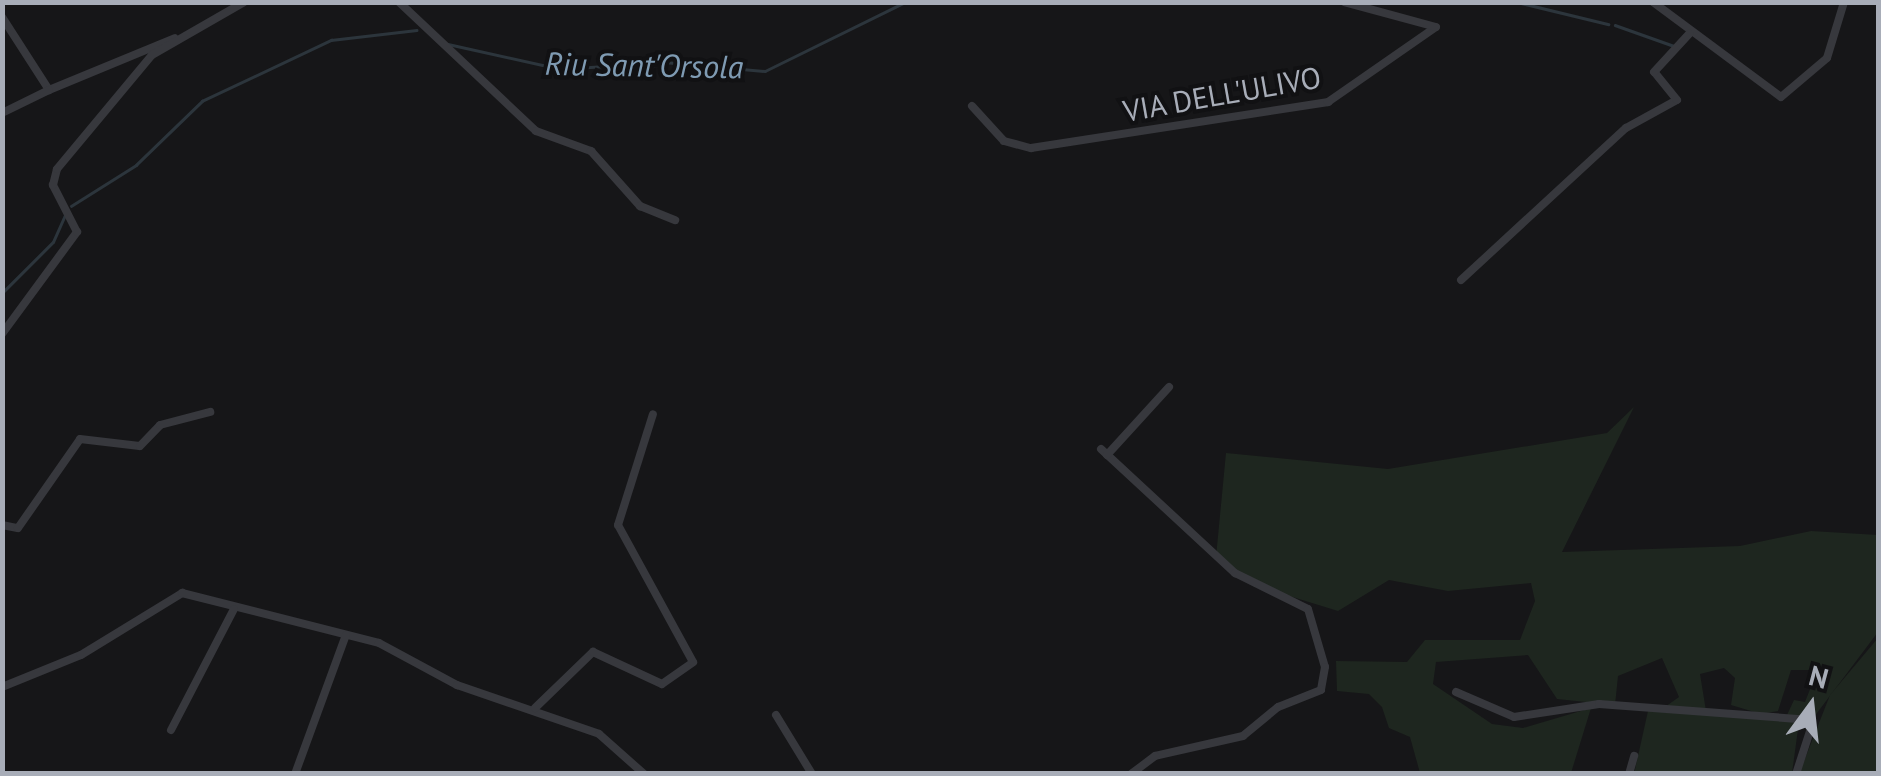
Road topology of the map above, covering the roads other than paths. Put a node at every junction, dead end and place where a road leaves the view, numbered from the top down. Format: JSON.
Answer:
{"nodes":[{"id":1,"x":244,"y":2,"type":"edge"},
{"id":2,"x":398,"y":2,"type":"edge"},
{"id":3,"x":1344,"y":2,"type":"edge"},
{"id":4,"x":1654,"y":2,"type":"edge"},
{"id":5,"x":1844,"y":2,"type":"edge"},
{"id":6,"x":2,"y":17,"type":"edge"},
{"id":7,"x":1689,"y":34,"type":"junction"},
{"id":8,"x":179,"y":37,"type":"junction"},
{"id":9,"x":49,"y":90,"type":"junction"},
{"id":10,"x":972,"y":106,"type":"dead end"},
{"id":11,"x":2,"y":112,"type":"edge"},
{"id":12,"x":675,"y":220,"type":"dead end"},
{"id":13,"x":1461,"y":280,"type":"dead end"},
{"id":14,"x":2,"y":334,"type":"edge"},
{"id":15,"x":1168,"y":387,"type":"dead end"},
{"id":16,"x":210,"y":412,"type":"dead end"},
{"id":17,"x":653,"y":414,"type":"dead end"},
{"id":18,"x":2,"y":525,"type":"edge"},
{"id":19,"x":234,"y":609,"type":"junction"},
{"id":20,"x":346,"y":636,"type":"junction"},
{"id":21,"x":2,"y":688,"type":"edge"},
{"id":22,"x":1456,"y":692,"type":"dead end"},
{"id":23,"x":535,"y":708,"type":"junction"},
{"id":24,"x":776,"y":715,"type":"dead end"},
{"id":25,"x":171,"y":730,"type":"dead end"},
{"id":26,"x":1634,"y":756,"type":"dead end"},
{"id":27,"x":295,"y":774,"type":"edge"},
{"id":28,"x":644,"y":774,"type":"edge"},
{"id":29,"x":812,"y":774,"type":"edge"},
{"id":30,"x":1131,"y":774,"type":"edge"},
{"id":31,"x":1630,"y":774,"type":"edge"},
{"id":32,"x":1796,"y":774,"type":"edge"}],
"edges":[{"from":1,"to":8,"type":"street"},
{"from":2,"to":12,"type":"street"},
{"from":3,"to":10,"type":"street","name":"VIA DELL'ULIVO"},
{"from":4,"to":7,"type":"street"},
{"from":5,"to":7,"type":"street"},
{"from":6,"to":9,"type":"street"},
{"from":7,"to":13,"type":"street"},
{"from":8,"to":9,"type":"street"},
{"from":8,"to":14,"type":"street"},
{"from":9,"to":11,"type":"street"},
{"from":15,"to":30,"type":"street"},
{"from":16,"to":18,"type":"street"},
{"from":17,"to":23,"type":"street"},
{"from":19,"to":20,"type":"street"},
{"from":19,"to":21,"type":"street"},
{"from":19,"to":25,"type":"street"},
{"from":20,"to":23,"type":"street"},
{"from":20,"to":27,"type":"street"},
{"from":22,"to":32,"type":"street"},
{"from":23,"to":28,"type":"street"},
{"from":24,"to":29,"type":"street"},
{"from":26,"to":31,"type":"street"}]}
